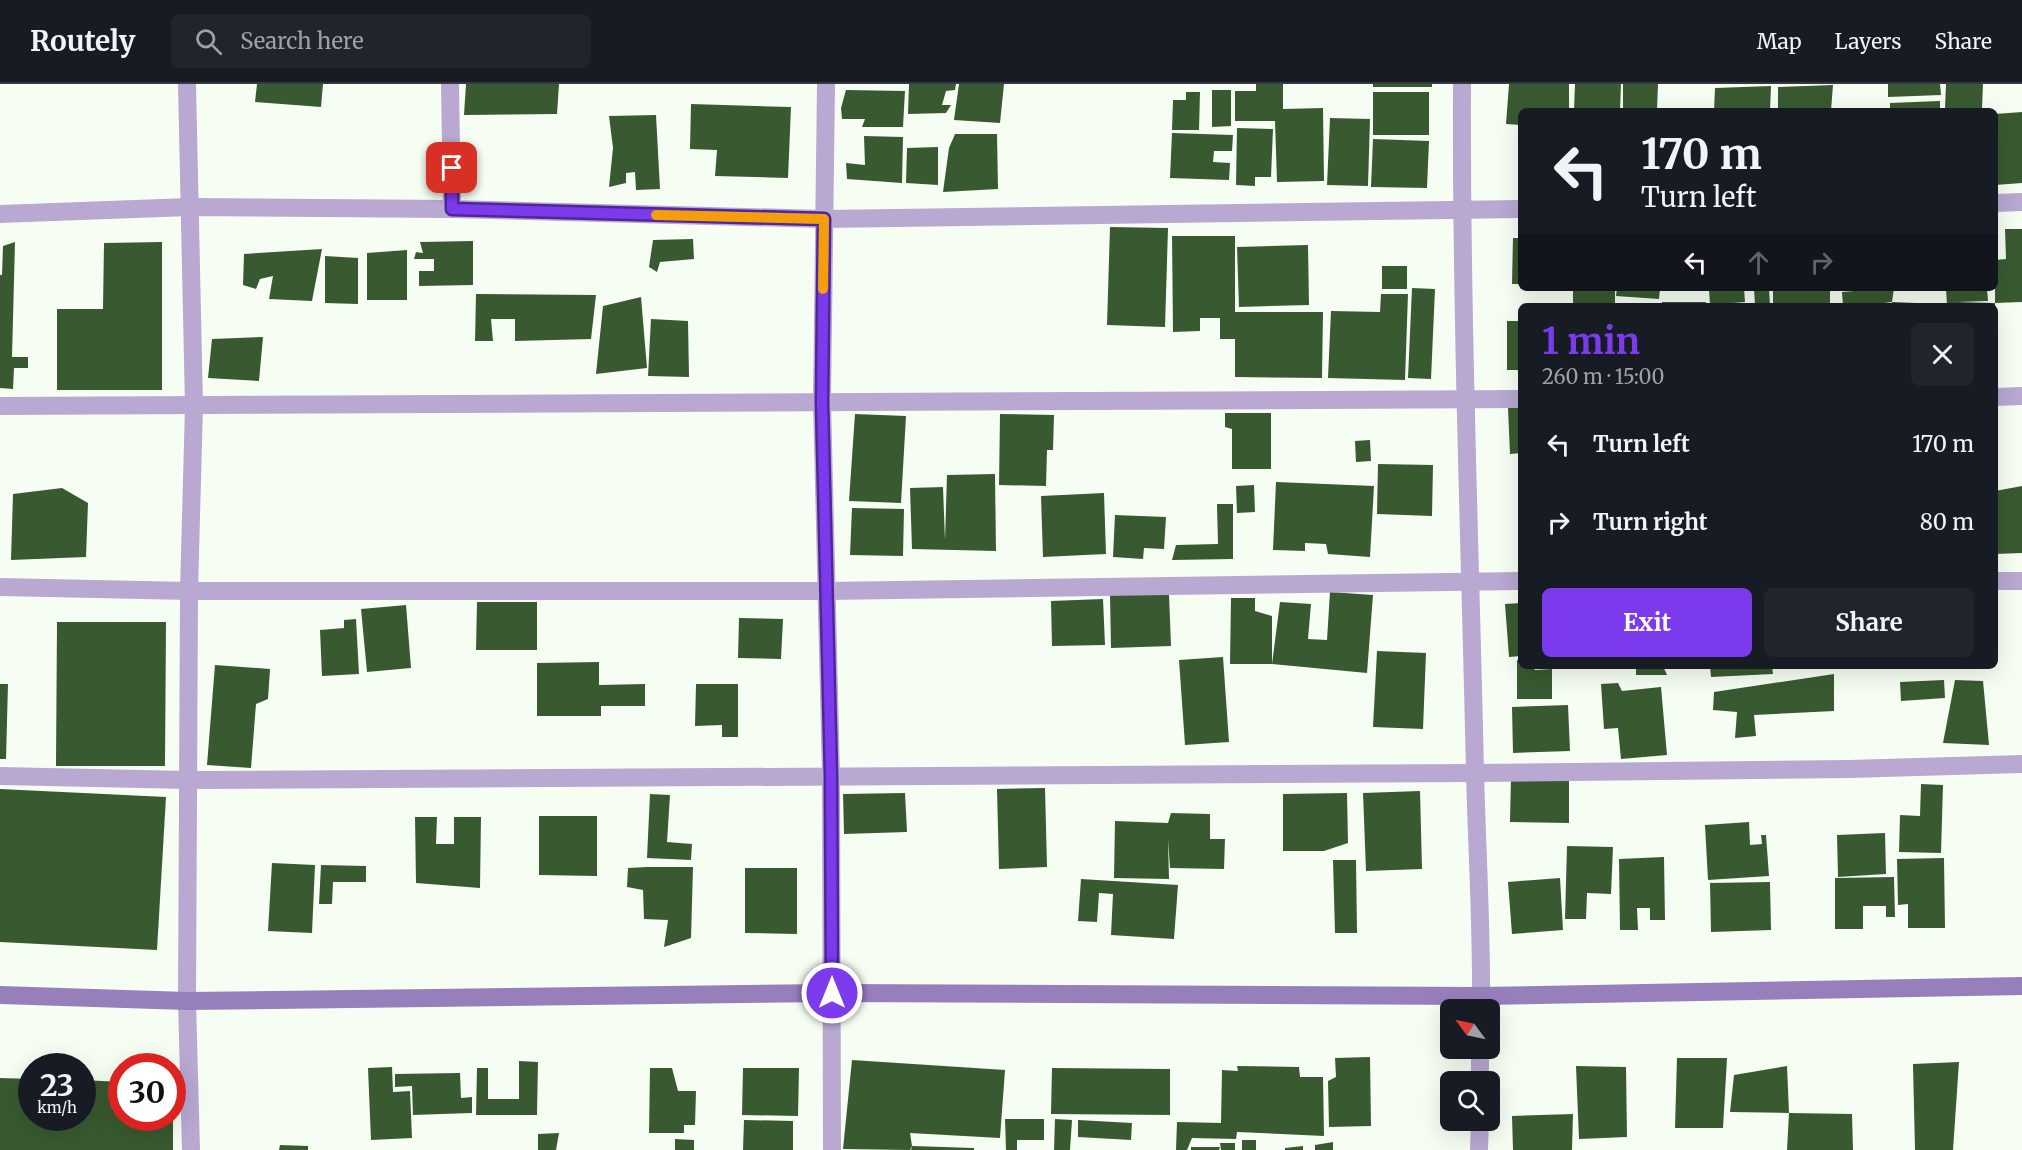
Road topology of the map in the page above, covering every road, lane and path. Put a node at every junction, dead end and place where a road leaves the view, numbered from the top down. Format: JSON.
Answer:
{"nodes":[{"id":1,"x":187,"y":84,"type":"edge"},
{"id":2,"x":450,"y":84,"type":"edge"},
{"id":3,"x":826,"y":84,"type":"edge"},
{"id":4,"x":1462,"y":84,"type":"edge"},
{"id":5,"x":2022,"y":202,"type":"edge"},
{"id":6,"x":1998,"y":203,"type":"edge"},
{"id":7,"x":189,"y":207,"type":"junction"},
{"id":8,"x":1461,"y":208,"type":"junction"},
{"id":9,"x":452,"y":209,"type":"junction"},
{"id":10,"x":1518,"y":209,"type":"edge"},
{"id":11,"x":0,"y":214,"type":"edge"},
{"id":12,"x":824,"y":219,"type":"junction"},
{"id":13,"x":2022,"y":396,"type":"edge"},
{"id":14,"x":1998,"y":397,"type":"edge"},
{"id":15,"x":1465,"y":399,"type":"junction"},
{"id":16,"x":1518,"y":399,"type":"edge"},
{"id":17,"x":822,"y":402,"type":"junction"},
{"id":18,"x":0,"y":406,"type":"edge"},
{"id":19,"x":194,"y":406,"type":"junction"},
{"id":20,"x":1998,"y":580,"type":"edge"},
{"id":21,"x":1518,"y":581,"type":"edge"},
{"id":22,"x":2022,"y":581,"type":"edge"},
{"id":23,"x":1472,"y":582,"type":"junction"},
{"id":24,"x":0,"y":587,"type":"edge"},
{"id":25,"x":189,"y":591,"type":"junction"},
{"id":26,"x":826,"y":591,"type":"junction"},
{"id":27,"x":2022,"y":764,"type":"edge"},
{"id":28,"x":1475,"y":773,"type":"junction"},
{"id":29,"x":0,"y":776,"type":"edge"},
{"id":30,"x":831,"y":776,"type":"junction"},
{"id":31,"x":188,"y":780,"type":"junction"},
{"id":32,"x":2022,"y":986,"type":"edge"},
{"id":33,"x":832,"y":993,"type":"junction"},
{"id":34,"x":0,"y":995,"type":"edge"},
{"id":35,"x":1481,"y":999,"type":"edge"},
{"id":36,"x":187,"y":1000,"type":"junction"},
{"id":37,"x":1440,"y":1002,"type":"edge"},
{"id":38,"x":1500,"y":1002,"type":"edge"},
{"id":39,"x":1480,"y":1131,"type":"edge"},
{"id":40,"x":190,"y":1150,"type":"edge"},
{"id":41,"x":832,"y":1150,"type":"edge"},
{"id":42,"x":1479,"y":1150,"type":"edge"}],
"edges":[{"from":1,"to":7,"type":"street"},
{"from":2,"to":9,"type":"street"},
{"from":3,"to":12,"type":"street"},
{"from":4,"to":8,"type":"street"},
{"from":5,"to":6,"type":"street"},
{"from":7,"to":9,"type":"street"},
{"from":7,"to":11,"type":"street"},
{"from":7,"to":19,"type":"street"},
{"from":8,"to":10,"type":"street"},
{"from":8,"to":12,"type":"street"},
{"from":8,"to":15,"type":"street"},
{"from":9,"to":12,"type":"street"},
{"from":12,"to":17,"type":"street"},
{"from":13,"to":14,"type":"street"},
{"from":15,"to":16,"type":"street"},
{"from":15,"to":17,"type":"street"},
{"from":15,"to":23,"type":"street"},
{"from":17,"to":19,"type":"street"},
{"from":17,"to":26,"type":"street"},
{"from":18,"to":19,"type":"street"},
{"from":19,"to":25,"type":"street"},
{"from":20,"to":22,"type":"street"},
{"from":21,"to":23,"type":"street"},
{"from":23,"to":26,"type":"street"},
{"from":23,"to":28,"type":"street"},
{"from":24,"to":25,"type":"street"},
{"from":25,"to":26,"type":"street"},
{"from":25,"to":31,"type":"street"},
{"from":26,"to":30,"type":"street"},
{"from":27,"to":28,"type":"street"},
{"from":28,"to":30,"type":"street"},
{"from":28,"to":35,"type":"street"},
{"from":29,"to":31,"type":"street"},
{"from":30,"to":31,"type":"street"},
{"from":30,"to":33,"type":"street"},
{"from":31,"to":36,"type":"street"},
{"from":32,"to":38,"type":"street"},
{"from":33,"to":36,"type":"street"},
{"from":33,"to":37,"type":"street"},
{"from":33,"to":41,"type":"street"},
{"from":34,"to":36,"type":"street"},
{"from":36,"to":40,"type":"street"},
{"from":39,"to":42,"type":"street"}]}
